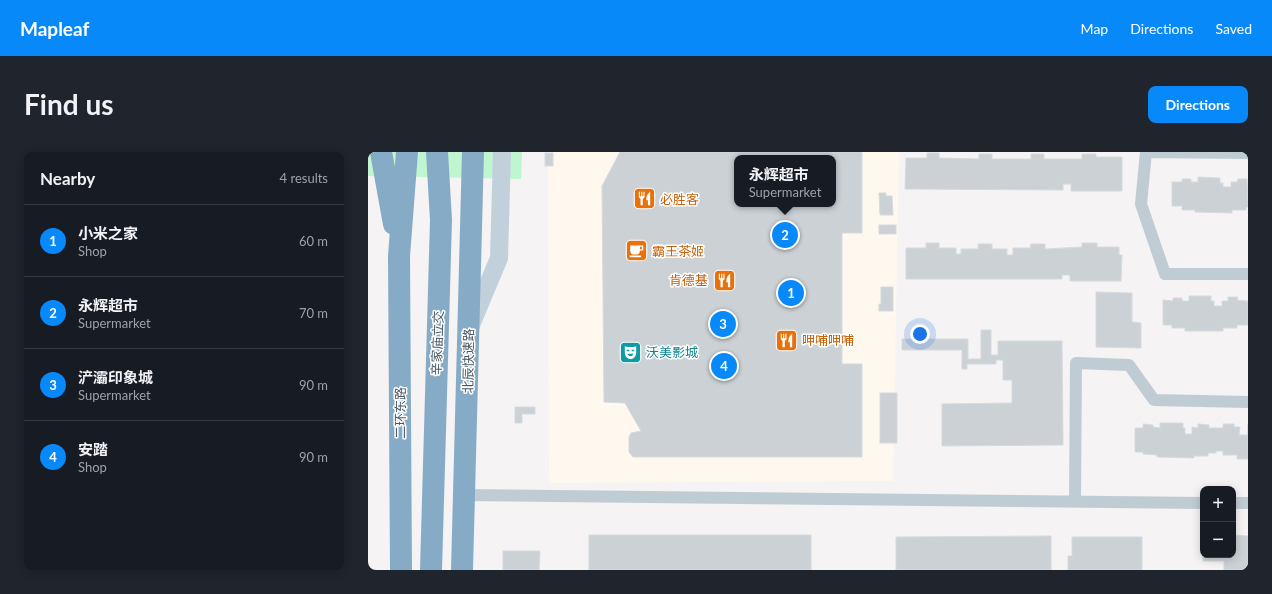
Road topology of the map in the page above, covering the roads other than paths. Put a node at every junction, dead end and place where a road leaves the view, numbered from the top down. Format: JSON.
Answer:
{"nodes":[{"id":1,"x":381,"y":152,"type":"edge"},
{"id":2,"x":407,"y":152,"type":"edge"},
{"id":3,"x":437,"y":152,"type":"edge"},
{"id":4,"x":474,"y":152,"type":"edge"},
{"id":5,"x":502,"y":152,"type":"edge"},
{"id":6,"x":1248,"y":153,"type":"edge"},
{"id":7,"x":399,"y":256,"type":"junction"},
{"id":8,"x":1248,"y":274,"type":"edge"},
{"id":9,"x":468,"y":332,"type":"junction"},
{"id":10,"x":1248,"y":402,"type":"edge"},
{"id":11,"x":465,"y":496,"type":"junction"},
{"id":12,"x":1075,"y":501,"type":"junction"},
{"id":13,"x":1200,"y":503,"type":"edge"},
{"id":14,"x":1236,"y":503,"type":"edge"},
{"id":15,"x":1248,"y":503,"type":"edge"},
{"id":16,"x":401,"y":570,"type":"edge"},
{"id":17,"x":431,"y":570,"type":"edge"},
{"id":18,"x":462,"y":570,"type":"edge"}],
"edges":[{"from":1,"to":7,"type":"highway"},
{"from":2,"to":7,"type":"highway"},
{"from":3,"to":17,"type":"highway","name":"辛家庙立交"},
{"from":4,"to":9,"type":"highway","name":"北辰快速路"},
{"from":5,"to":9,"type":"main road"},
{"from":6,"to":8,"type":"street"},
{"from":7,"to":16,"type":"highway","name":"二环东路"},
{"from":9,"to":11,"type":"highway","name":"北辰快速路"},
{"from":10,"to":12,"type":"street"},
{"from":11,"to":12,"type":"street"},
{"from":11,"to":18,"type":"highway","name":"北辰快速路"},
{"from":12,"to":13,"type":"street"},
{"from":14,"to":15,"type":"street"}]}
